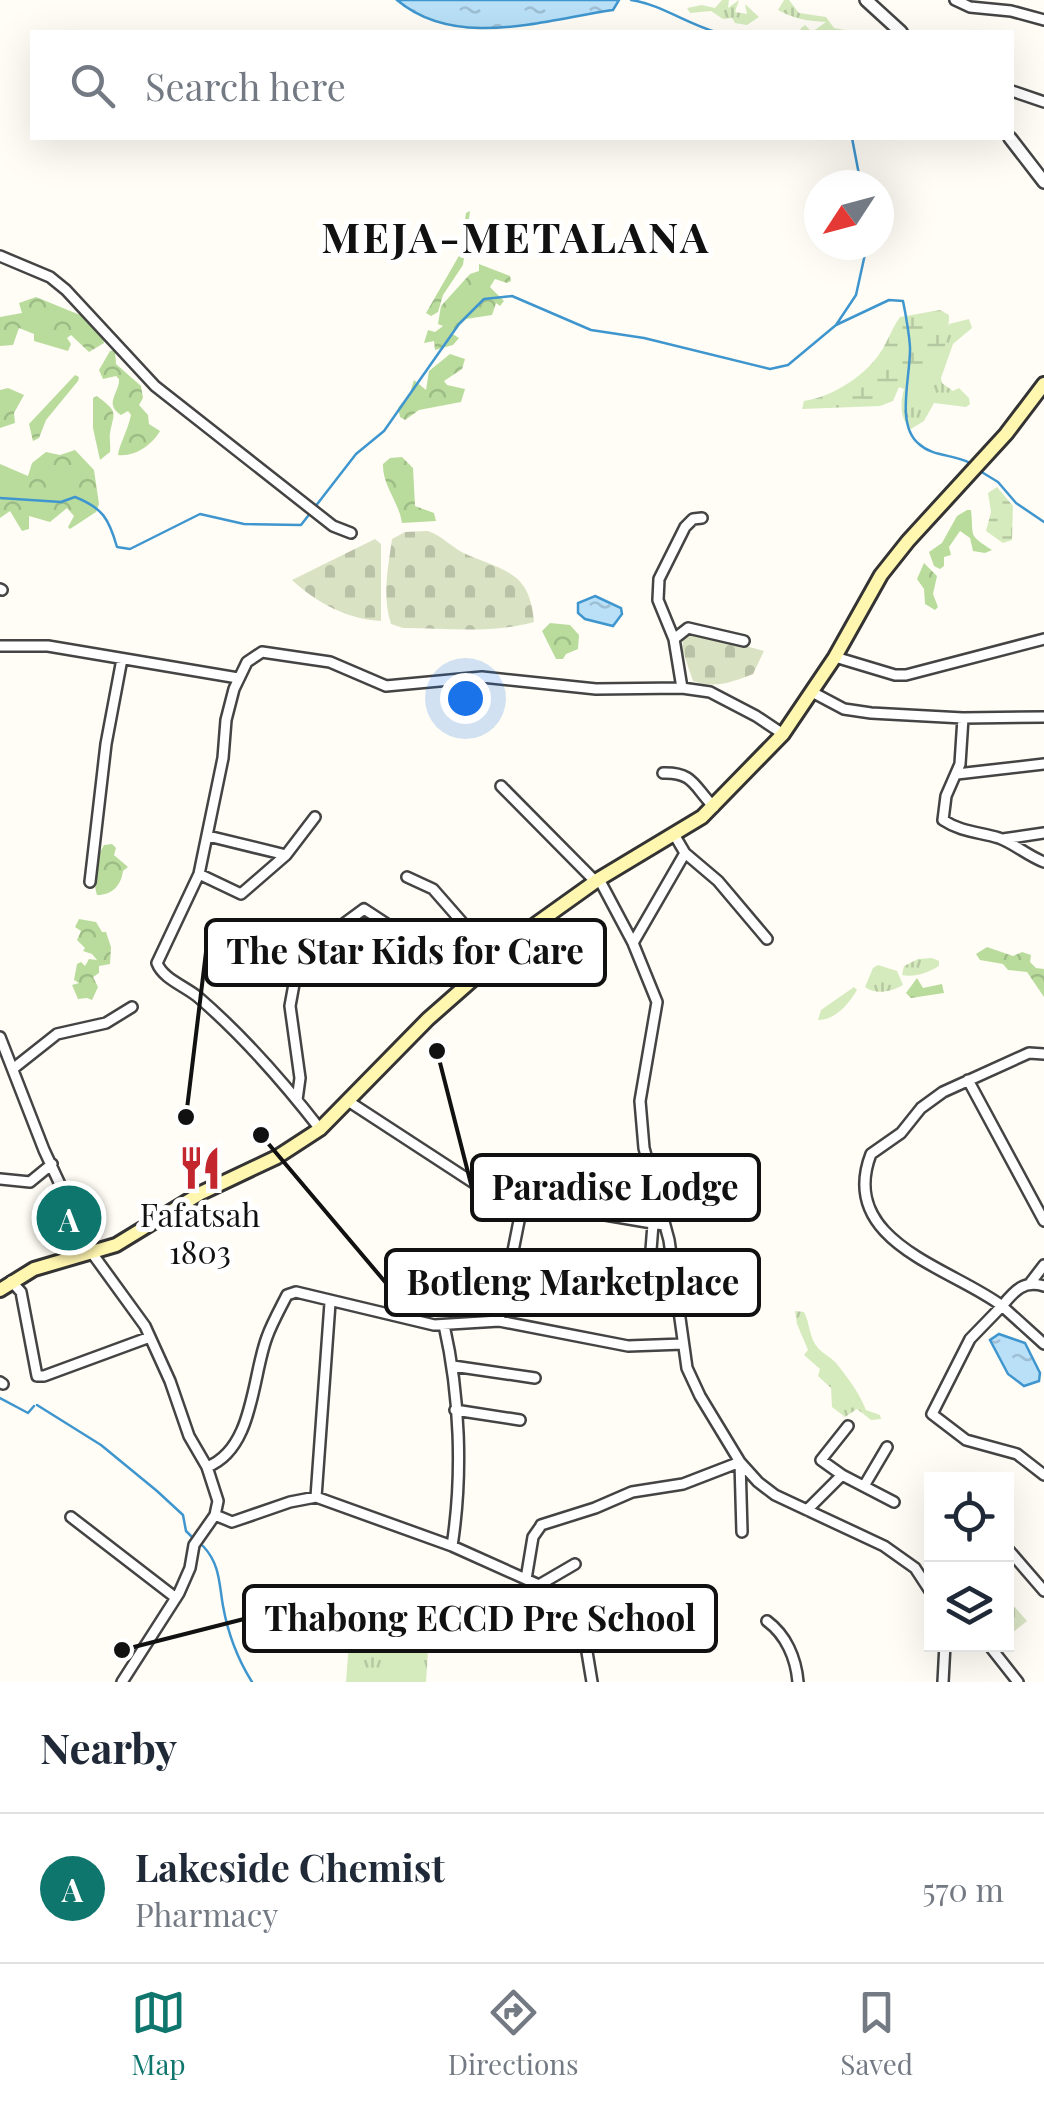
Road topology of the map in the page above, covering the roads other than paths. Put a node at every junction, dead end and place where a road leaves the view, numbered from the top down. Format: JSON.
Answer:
{"nodes":[{"id":1,"x":866,"y":0,"type":"edge"},
{"id":2,"x":955,"y":0,"type":"edge"},
{"id":3,"x":1044,"y":20,"type":"edge"},
{"id":4,"x":899,"y":30,"type":"edge"},
{"id":5,"x":1014,"y":92,"type":"edge"},
{"id":6,"x":1044,"y":102,"type":"edge"},
{"id":7,"x":1012,"y":140,"type":"edge"},
{"id":8,"x":1044,"y":182,"type":"edge"},
{"id":9,"x":0,"y":256,"type":"edge"},
{"id":10,"x":1044,"y":384,"type":"edge"},
{"id":11,"x":702,"y":518,"type":"dead end"},
{"id":12,"x":351,"y":533,"type":"dead end"},
{"id":13,"x":674,"y":640,"type":"junction"},
{"id":14,"x":1044,"y":640,"type":"edge"},
{"id":15,"x":744,"y":641,"type":"dead end"},
{"id":16,"x":0,"y":646,"type":"edge"},
{"id":17,"x":835,"y":656,"type":"junction"},
{"id":18,"x":122,"y":659,"type":"junction"},
{"id":19,"x":238,"y":678,"type":"junction"},
{"id":20,"x":682,"y":688,"type":"junction"},
{"id":21,"x":812,"y":692,"type":"junction"},
{"id":22,"x":1044,"y":717,"type":"edge"},
{"id":23,"x":963,"y":718,"type":"junction"},
{"id":24,"x":782,"y":734,"type":"junction"},
{"id":25,"x":1044,"y":764,"type":"edge"},
{"id":26,"x":663,"y":774,"type":"dead end"},
{"id":27,"x":957,"y":774,"type":"junction"},
{"id":28,"x":501,"y":786,"type":"dead end"},
{"id":29,"x":714,"y":807,"type":"junction"},
{"id":30,"x":314,"y":817,"type":"dead end"},
{"id":31,"x":1044,"y":833,"type":"edge"},
{"id":32,"x":208,"y":836,"type":"junction"},
{"id":33,"x":676,"y":836,"type":"junction"},
{"id":34,"x":1003,"y":839,"type":"junction"},
{"id":35,"x":685,"y":853,"type":"junction"},
{"id":36,"x":286,"y":854,"type":"junction"},
{"id":37,"x":1044,"y":862,"type":"edge"},
{"id":38,"x":198,"y":874,"type":"junction"},
{"id":39,"x":407,"y":877,"type":"dead end"},
{"id":40,"x":597,"y":880,"type":"junction"},
{"id":41,"x":90,"y":882,"type":"dead end"},
{"id":42,"x":390,"y":926,"type":"dead end"},
{"id":43,"x":767,"y":938,"type":"dead end"},
{"id":44,"x":633,"y":942,"type":"junction"},
{"id":45,"x":496,"y":961,"type":"junction"},
{"id":46,"x":132,"y":1007,"type":"dead end"},
{"id":47,"x":0,"y":1037,"type":"edge"},
{"id":48,"x":1044,"y":1054,"type":"edge"},
{"id":49,"x":14,"y":1068,"type":"junction"},
{"id":50,"x":968,"y":1080,"type":"junction"},
{"id":51,"x":297,"y":1100,"type":"junction"},
{"id":52,"x":348,"y":1101,"type":"junction"},
{"id":53,"x":320,"y":1128,"type":"junction"},
{"id":54,"x":52,"y":1164,"type":"junction"},
{"id":55,"x":0,"y":1179,"type":"edge"},
{"id":56,"x":523,"y":1201,"type":"junction"},
{"id":57,"x":1044,"y":1221,"type":"edge"},
{"id":58,"x":658,"y":1224,"type":"junction"},
{"id":59,"x":92,"y":1253,"type":"junction"},
{"id":60,"x":1044,"y":1265,"type":"edge"},
{"id":61,"x":1030,"y":1282,"type":"junction"},
{"id":62,"x":5,"y":1285,"type":"edge"},
{"id":63,"x":1044,"y":1286,"type":"edge"},
{"id":64,"x":648,"y":1289,"type":"dead end"},
{"id":65,"x":330,"y":1302,"type":"junction"},
{"id":66,"x":1002,"y":1306,"type":"junction"},
{"id":67,"x":500,"y":1321,"type":"junction"},
{"id":68,"x":444,"y":1325,"type":"junction"},
{"id":69,"x":150,"y":1337,"type":"junction"},
{"id":70,"x":683,"y":1344,"type":"junction"},
{"id":71,"x":1044,"y":1344,"type":"edge"},
{"id":72,"x":453,"y":1366,"type":"junction"},
{"id":73,"x":535,"y":1378,"type":"dead end"},
{"id":74,"x":455,"y":1410,"type":"junction"},
{"id":75,"x":520,"y":1420,"type":"dead end"},
{"id":76,"x":848,"y":1426,"type":"dead end"},
{"id":77,"x":887,"y":1447,"type":"dead end"},
{"id":78,"x":740,"y":1462,"type":"junction"},
{"id":79,"x":207,"y":1466,"type":"junction"},
{"id":80,"x":842,"y":1474,"type":"junction"},
{"id":81,"x":1044,"y":1475,"type":"edge"},
{"id":82,"x":864,"y":1486,"type":"junction"},
{"id":83,"x":316,"y":1497,"type":"junction"},
{"id":84,"x":894,"y":1502,"type":"dead end"},
{"id":85,"x":807,"y":1510,"type":"junction"},
{"id":86,"x":215,"y":1515,"type":"junction"},
{"id":87,"x":71,"y":1517,"type":"dead end"},
{"id":88,"x":742,"y":1532,"type":"dead end"},
{"id":89,"x":452,"y":1546,"type":"junction"},
{"id":90,"x":1014,"y":1556,"type":"edge"},
{"id":91,"x":575,"y":1564,"type":"dead end"},
{"id":92,"x":526,"y":1578,"type":"junction"},
{"id":93,"x":924,"y":1581,"type":"edge"},
{"id":94,"x":539,"y":1584,"type":"junction"},
{"id":95,"x":1044,"y":1591,"type":"edge"},
{"id":96,"x":176,"y":1598,"type":"junction"},
{"id":97,"x":767,"y":1621,"type":"dead end"},
{"id":98,"x":944,"y":1652,"type":"edge"},
{"id":99,"x":994,"y":1652,"type":"edge"},
{"id":100,"x":122,"y":1682,"type":"edge"},
{"id":101,"x":592,"y":1682,"type":"edge"},
{"id":102,"x":798,"y":1682,"type":"edge"},
{"id":103,"x":943,"y":1682,"type":"edge"},
{"id":104,"x":1018,"y":1682,"type":"edge"}],
"edges":[{"from":1,"to":4,"type":"street"},
{"from":2,"to":3,"type":"street"},
{"from":5,"to":6,"type":"street"},
{"from":7,"to":8,"type":"street"},
{"from":9,"to":12,"type":"street"},
{"from":10,"to":17,"type":"main road"},
{"from":11,"to":13,"type":"street"},
{"from":13,"to":15,"type":"street"},
{"from":13,"to":20,"type":"street"},
{"from":14,"to":17,"type":"street"},
{"from":16,"to":18,"type":"street"},
{"from":17,"to":21,"type":"main road"},
{"from":18,"to":19,"type":"street"},
{"from":18,"to":41,"type":"street"},
{"from":19,"to":20,"type":"street"},
{"from":19,"to":32,"type":"street"},
{"from":20,"to":24,"type":"street"},
{"from":21,"to":23,"type":"street"},
{"from":21,"to":24,"type":"main road"},
{"from":22,"to":23,"type":"street"},
{"from":23,"to":27,"type":"street"},
{"from":24,"to":29,"type":"main road"},
{"from":25,"to":27,"type":"street"},
{"from":26,"to":29,"type":"street"},
{"from":27,"to":34,"type":"street"},
{"from":28,"to":40,"type":"street"},
{"from":29,"to":33,"type":"main road"},
{"from":30,"to":36,"type":"street"},
{"from":31,"to":34,"type":"street"},
{"from":32,"to":36,"type":"street"},
{"from":32,"to":38,"type":"street"},
{"from":33,"to":35,"type":"street"},
{"from":33,"to":40,"type":"main road"},
{"from":34,"to":37,"type":"street"},
{"from":35,"to":43,"type":"street"},
{"from":35,"to":44,"type":"street"},
{"from":36,"to":38,"type":"street"},
{"from":38,"to":51,"type":"street"},
{"from":39,"to":45,"type":"street"},
{"from":40,"to":44,"type":"street"},
{"from":40,"to":45,"type":"main road"},
{"from":42,"to":51,"type":"street"},
{"from":44,"to":58,"type":"street"},
{"from":45,"to":52,"type":"main road"},
{"from":46,"to":49,"type":"street"},
{"from":47,"to":49,"type":"street"},
{"from":48,"to":50,"type":"street"},
{"from":49,"to":54,"type":"street"},
{"from":50,"to":57,"type":"street"},
{"from":50,"to":66,"type":"street"},
{"from":51,"to":53,"type":"street"},
{"from":52,"to":53,"type":"main road"},
{"from":52,"to":56,"type":"street"},
{"from":53,"to":59,"type":"main road"},
{"from":54,"to":55,"type":"street"},
{"from":54,"to":59,"type":"street"},
{"from":56,"to":58,"type":"street"},
{"from":56,"to":67,"type":"street"},
{"from":58,"to":64,"type":"street"},
{"from":58,"to":70,"type":"street"},
{"from":59,"to":62,"type":"main road"},
{"from":59,"to":69,"type":"street"},
{"from":60,"to":61,"type":"street"},
{"from":61,"to":63,"type":"street"},
{"from":61,"to":66,"type":"street"},
{"from":62,"to":69,"type":"street"},
{"from":65,"to":68,"type":"street"},
{"from":65,"to":79,"type":"street"},
{"from":65,"to":83,"type":"street"},
{"from":66,"to":71,"type":"street"},
{"from":66,"to":81,"type":"street"},
{"from":67,"to":68,"type":"street"},
{"from":67,"to":70,"type":"street"},
{"from":68,"to":72,"type":"street"},
{"from":69,"to":79,"type":"street"},
{"from":70,"to":78,"type":"street"},
{"from":72,"to":73,"type":"street"},
{"from":72,"to":74,"type":"street"},
{"from":74,"to":75,"type":"street"},
{"from":74,"to":89,"type":"street"},
{"from":76,"to":80,"type":"street"},
{"from":77,"to":82,"type":"street"},
{"from":78,"to":85,"type":"street"},
{"from":78,"to":88,"type":"street"},
{"from":78,"to":92,"type":"street"},
{"from":79,"to":86,"type":"street"},
{"from":80,"to":82,"type":"street"},
{"from":80,"to":85,"type":"street"},
{"from":82,"to":84,"type":"street"},
{"from":83,"to":86,"type":"street"},
{"from":83,"to":89,"type":"street"},
{"from":85,"to":93,"type":"street"},
{"from":86,"to":96,"type":"street"},
{"from":87,"to":96,"type":"street"},
{"from":89,"to":92,"type":"street"},
{"from":90,"to":95,"type":"street"},
{"from":91,"to":94,"type":"street"},
{"from":92,"to":94,"type":"street"},
{"from":94,"to":101,"type":"street"},
{"from":96,"to":100,"type":"street"},
{"from":97,"to":102,"type":"street"},
{"from":98,"to":103,"type":"street"},
{"from":99,"to":104,"type":"street"}]}
